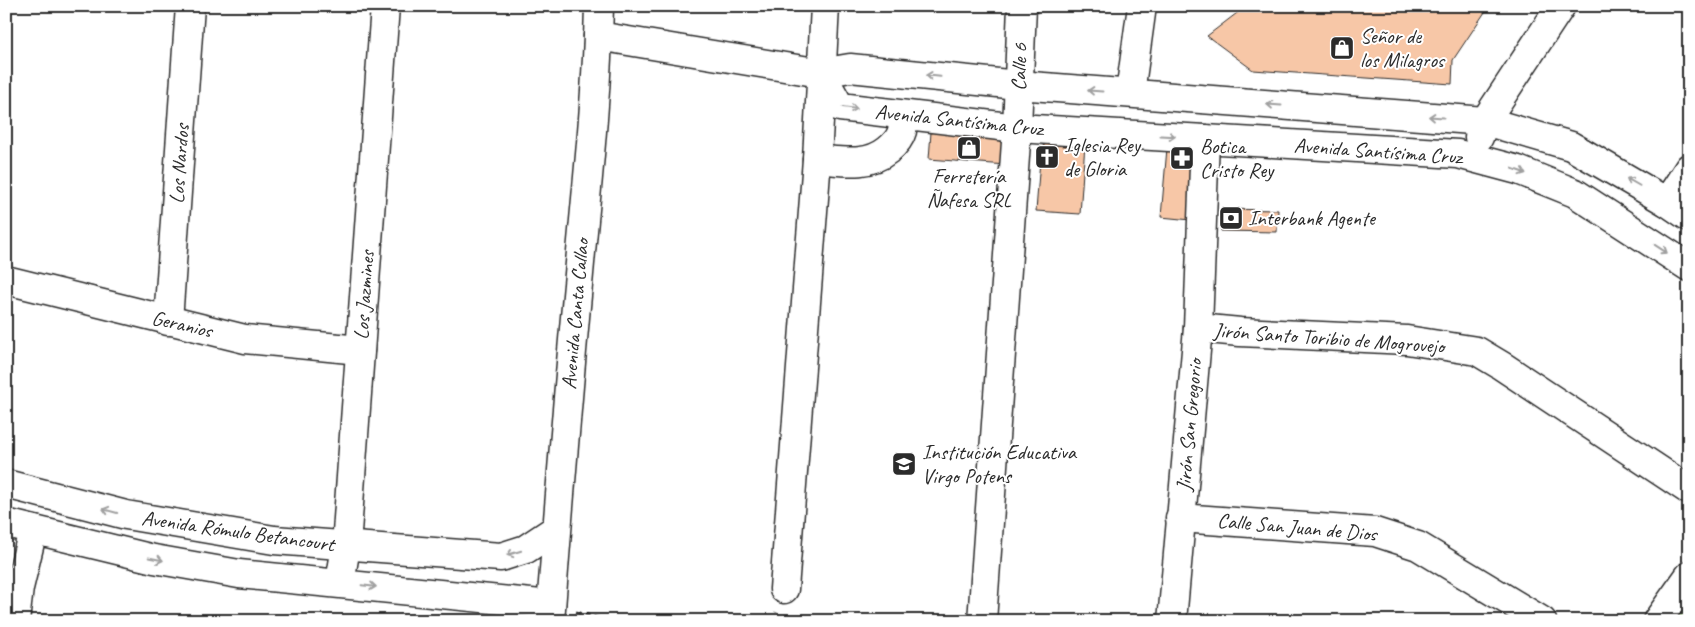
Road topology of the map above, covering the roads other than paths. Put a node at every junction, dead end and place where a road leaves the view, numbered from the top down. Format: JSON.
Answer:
{"nodes":[{"id":1,"x":190,"y":6,"type":"edge"},
{"id":2,"x":385,"y":6,"type":"edge"},
{"id":3,"x":599,"y":6,"type":"edge"},
{"id":4,"x":825,"y":6,"type":"edge"},
{"id":5,"x":1022,"y":6,"type":"edge"},
{"id":6,"x":1142,"y":6,"type":"edge"},
{"id":7,"x":1561,"y":6,"type":"edge"},
{"id":8,"x":598,"y":36,"type":"junction"},
{"id":9,"x":821,"y":73,"type":"junction"},
{"id":10,"x":1018,"y":85,"type":"junction"},
{"id":11,"x":1130,"y":93,"type":"junction"},
{"id":12,"x":904,"y":116,"type":"junction"},
{"id":13,"x":1485,"y":121,"type":"junction"},
{"id":14,"x":1017,"y":128,"type":"junction"},
{"id":15,"x":1205,"y":139,"type":"junction"},
{"id":16,"x":1472,"y":158,"type":"junction"},
{"id":17,"x":816,"y":159,"type":"junction"},
{"id":18,"x":1689,"y":168,"type":"edge"},
{"id":19,"x":1678,"y":209,"type":"edge"},
{"id":20,"x":1689,"y":267,"type":"edge"},
{"id":21,"x":6,"y":280,"type":"edge"},
{"id":22,"x":168,"y":321,"type":"junction"},
{"id":23,"x":1198,"y":328,"type":"junction"},
{"id":24,"x":360,"y":350,"type":"junction"},
{"id":25,"x":6,"y":484,"type":"edge"},
{"id":26,"x":1689,"y":490,"type":"edge"},
{"id":27,"x":1180,"y":518,"type":"junction"},
{"id":28,"x":6,"y":523,"type":"edge"},
{"id":29,"x":556,"y":529,"type":"junction"},
{"id":30,"x":33,"y":530,"type":"junction"},
{"id":31,"x":346,"y":546,"type":"junction"},
{"id":32,"x":1689,"y":576,"type":"edge"},
{"id":33,"x":340,"y":583,"type":"junction"},
{"id":34,"x":784,"y":589,"type":"dead end"},
{"id":35,"x":550,"y":613,"type":"edge"},
{"id":36,"x":15,"y":621,"type":"edge"},
{"id":37,"x":982,"y":621,"type":"edge"},
{"id":38,"x":1172,"y":621,"type":"edge"},
{"id":39,"x":1542,"y":621,"type":"edge"},
{"id":40,"x":1657,"y":621,"type":"edge"}],
"edges":[{"from":1,"to":22,"type":"street","name":"Los Nardos"},
{"from":2,"to":24,"type":"street","name":"Los Jazmines"},
{"from":3,"to":8,"type":"street","name":"Avenida Canta Callao"},
{"from":4,"to":9,"type":"street"},
{"from":5,"to":10,"type":"street","name":"Calle 6"},
{"from":6,"to":11,"type":"street"},
{"from":7,"to":13,"type":"street"},
{"from":8,"to":9,"type":"street","name":"Avenida Santísima Cruz"},
{"from":8,"to":29,"type":"street","name":"Avenida Canta Callao"},
{"from":10,"to":9,"type":"street","name":"Avenida Santísima Cruz","one_way":true},
{"from":9,"to":12,"type":"street","name":"Avenida Santísima Cruz","one_way":true},
{"from":9,"to":17,"type":"street"},
{"from":11,"to":10,"type":"street","name":"Avenida Santísima Cruz","one_way":true},
{"from":10,"to":14,"type":"street","name":"Calle 6"},
{"from":13,"to":11,"type":"street","name":"Avenida Santísima Cruz","one_way":true},
{"from":12,"to":14,"type":"street","name":"Avenida Santísima Cruz"},
{"from":12,"to":17,"type":"street"},
{"from":13,"to":16,"type":"street"},
{"from":19,"to":13,"type":"street","name":"Avenida Santísima Cruz","one_way":true},
{"from":14,"to":15,"type":"street","name":"Avenida Santísima Cruz","one_way":true},
{"from":14,"to":37,"type":"street","name":"Calle 6"},
{"from":15,"to":16,"type":"street","name":"Avenida Santísima Cruz"},
{"from":15,"to":23,"type":"street","name":"Jirón San Gregorio"},
{"from":16,"to":20,"type":"street","name":"Avenida Santísima Cruz","one_way":true},
{"from":17,"to":34,"type":"street"},
{"from":18,"to":19,"type":"street"},
{"from":21,"to":22,"type":"street","name":"Geranios"},
{"from":22,"to":24,"type":"street","name":"Geranios"},
{"from":23,"to":26,"type":"street","name":"Jirón Santo Toribio de Mogrovejo"},
{"from":23,"to":27,"type":"street","name":"Jirón San Gregorio"},
{"from":24,"to":31,"type":"street","name":"Los Jazmines"},
{"from":31,"to":25,"type":"street","name":"Avenida Rómulo Betancourt","one_way":true},
{"from":27,"to":38,"type":"street","name":"Jirón San Gregorio"},
{"from":27,"to":39,"type":"street","name":"Calle San Juan de Dios"},
{"from":28,"to":30,"type":"street","name":"Avenida Rómulo Betancourt"},
{"from":29,"to":31,"type":"street","name":"Avenida Rómulo Betancourt","one_way":true},
{"from":29,"to":35,"type":"street","name":"Avenida Canta Callao"},
{"from":30,"to":33,"type":"street","name":"Avenida Rómulo Betancourt","one_way":true},
{"from":30,"to":36,"type":"street"},
{"from":31,"to":33,"type":"street","name":"Los Jazmines"},
{"from":32,"to":40,"type":"street"},
{"from":33,"to":35,"type":"street","name":"Avenida Rómulo Betancourt","one_way":true}]}
